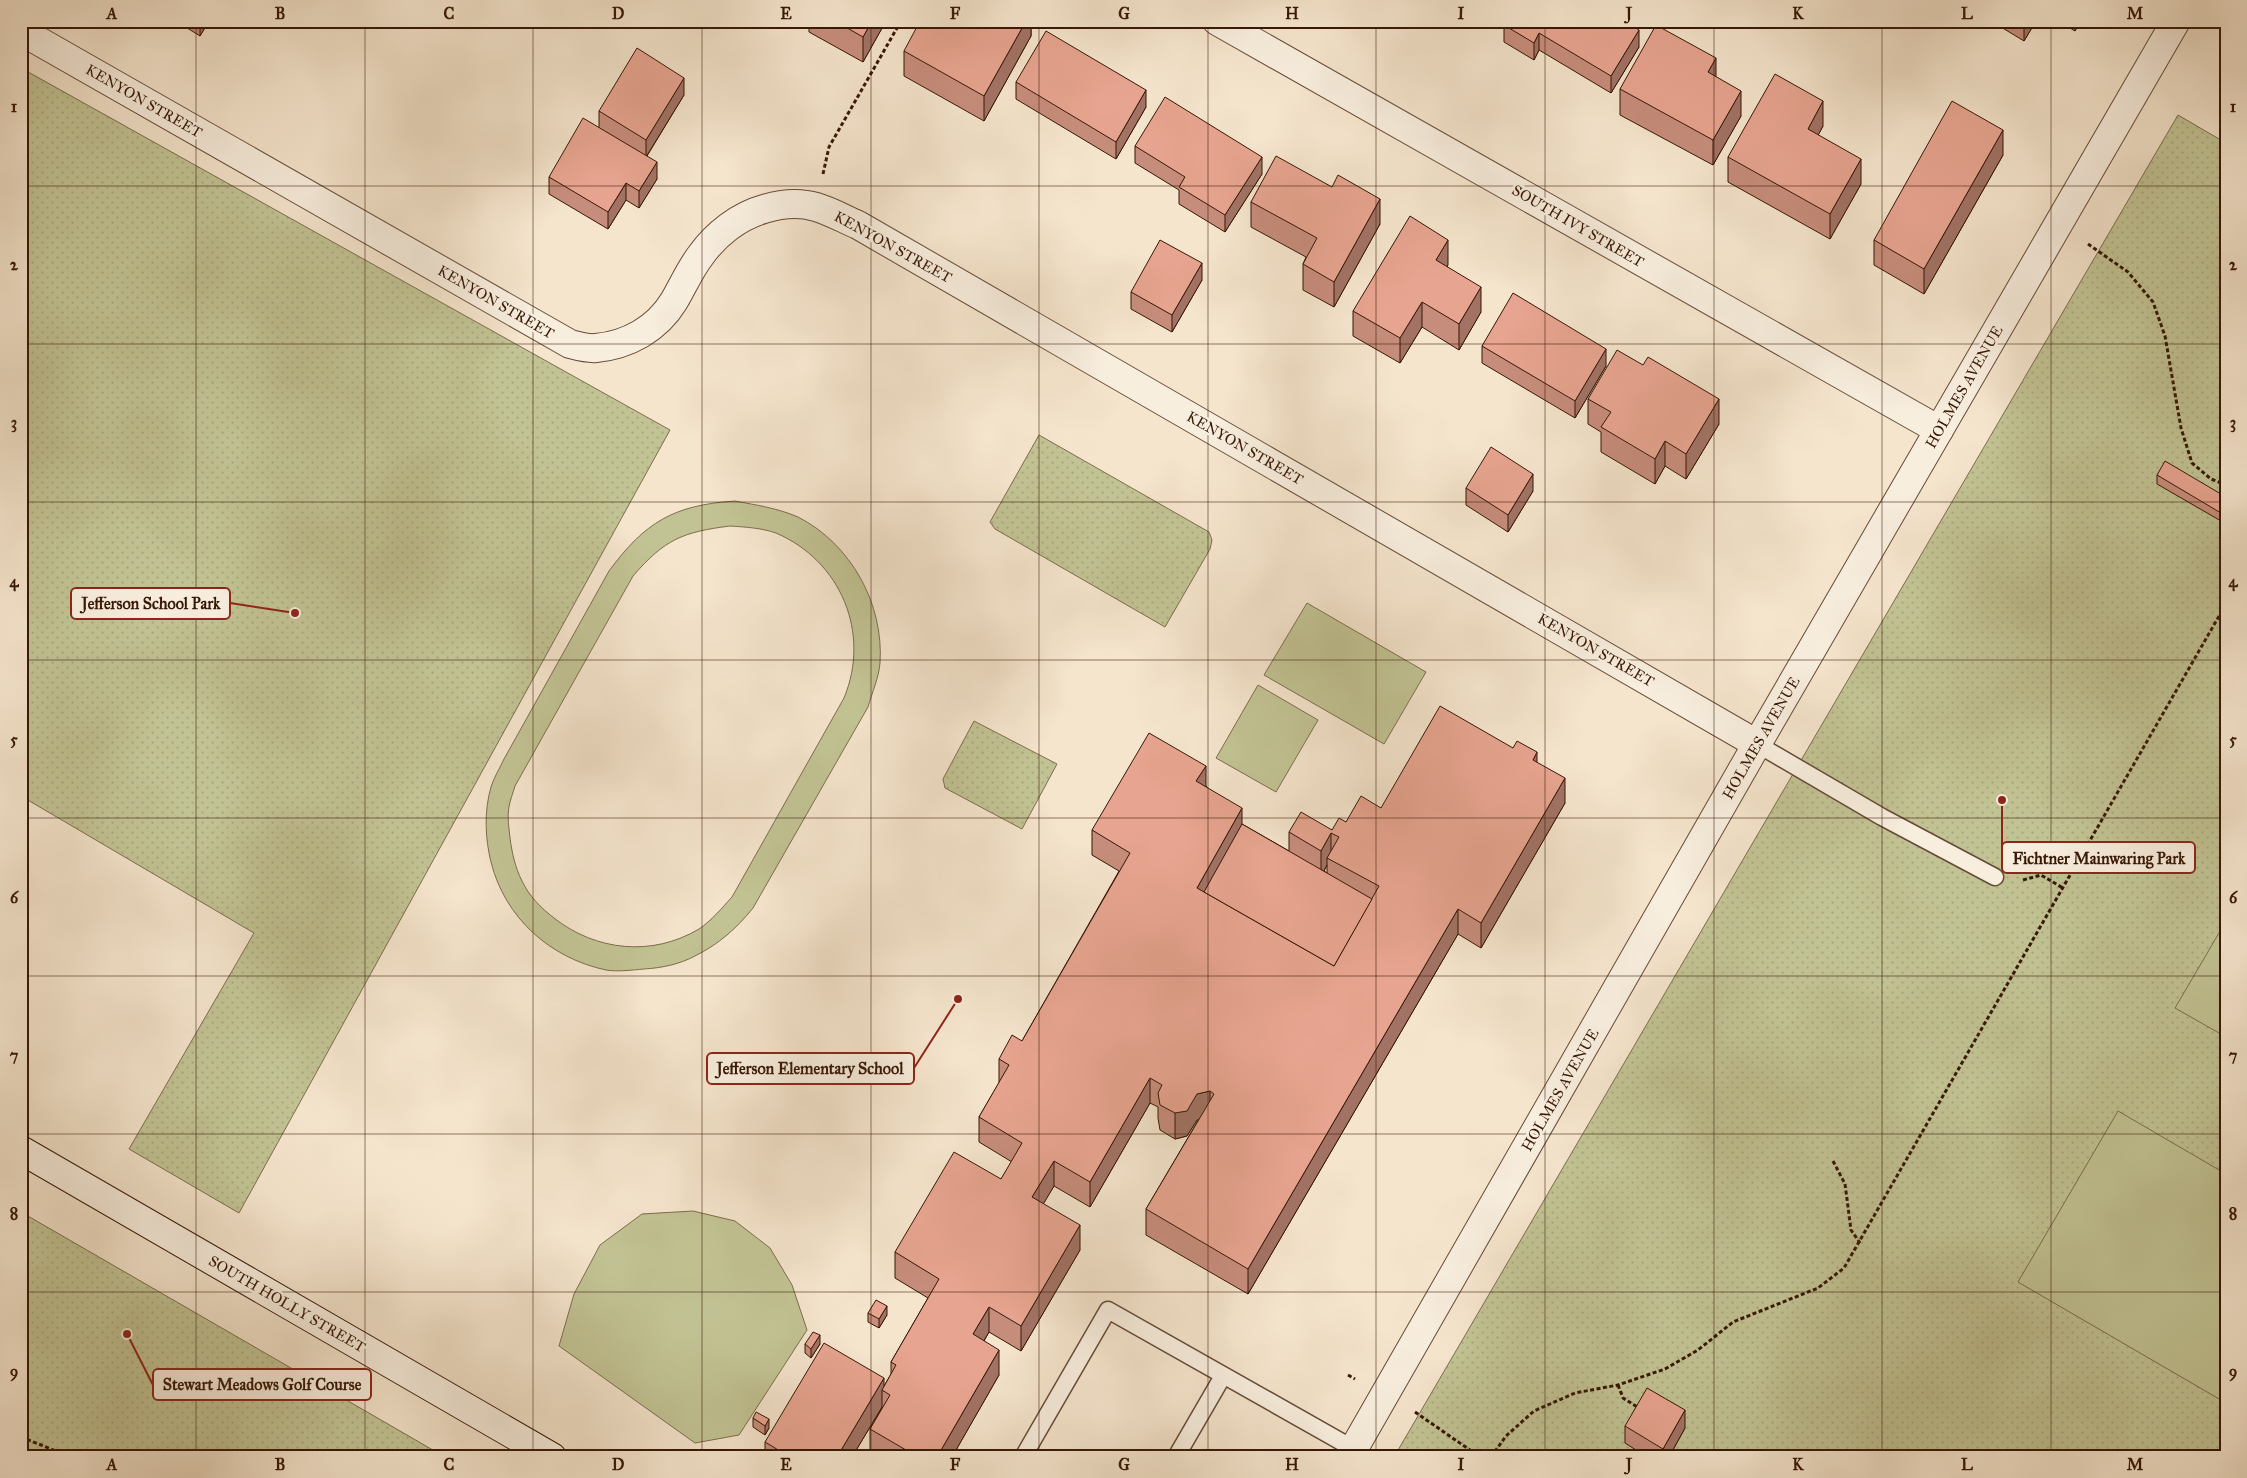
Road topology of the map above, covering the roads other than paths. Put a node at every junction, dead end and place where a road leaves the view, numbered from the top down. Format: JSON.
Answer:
{"nodes":[{"id":1,"x":1217,"y":21,"type":"edge"},
{"id":2,"x":2176,"y":21,"type":"edge"},
{"id":3,"x":21,"y":30,"type":"edge"},
{"id":4,"x":1939,"y":430,"type":"junction"},
{"id":5,"x":1757,"y":744,"type":"junction"},
{"id":6,"x":1995,"y":878,"type":"road end"},
{"id":7,"x":21,"y":1150,"type":"edge"},
{"id":8,"x":1224,"y":1376,"type":"junction"},
{"id":9,"x":1351,"y":1453,"type":"edge"},
{"id":10,"x":552,"y":1457,"type":"edge"},
{"id":11,"x":1023,"y":1457,"type":"edge"},
{"id":12,"x":1176,"y":1457,"type":"edge"}],
"edges":[{"from":1,"to":4,"type":"street","name":"SOUTH IVY STREET"},
{"from":2,"to":4,"type":"street","name":"HOLMES AVENUE"},
{"from":3,"to":5,"type":"street","name":"KENYON STREET"},
{"from":4,"to":5,"type":"street","name":"HOLMES AVENUE"},
{"from":5,"to":6,"type":"lane"},
{"from":5,"to":9,"type":"street","name":"HOLMES AVENUE"},
{"from":7,"to":10,"type":"street","name":"SOUTH HOLLY STREET"},
{"from":8,"to":9,"type":"lane"},
{"from":8,"to":11,"type":"lane"},
{"from":8,"to":12,"type":"lane"}]}
